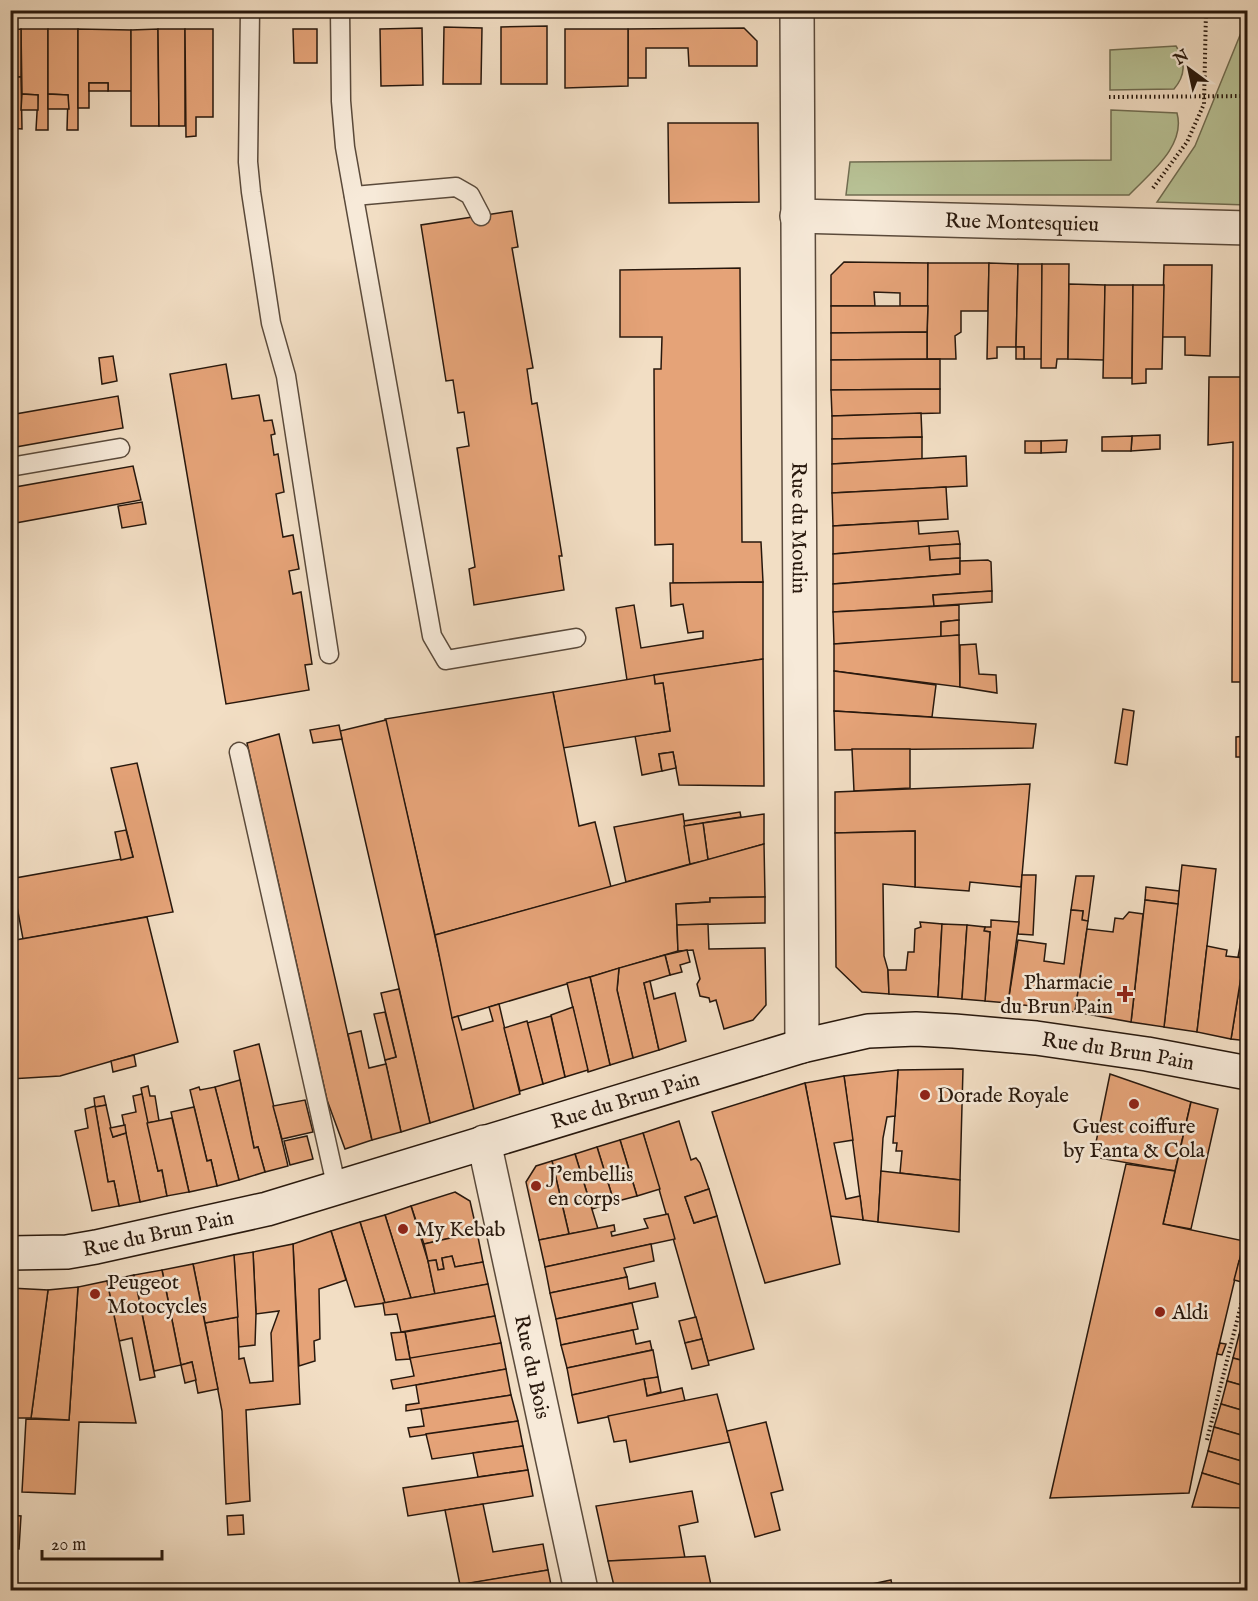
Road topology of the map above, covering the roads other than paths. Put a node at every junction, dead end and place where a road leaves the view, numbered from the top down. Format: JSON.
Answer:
{"nodes":[{"id":1,"x":250,"y":10,"type":"edge"},
{"id":2,"x":340,"y":10,"type":"edge"},
{"id":3,"x":797,"y":10,"type":"edge"},
{"id":4,"x":354,"y":196,"type":"junction"},
{"id":5,"x":481,"y":216,"type":"dead end"},
{"id":6,"x":797,"y":216,"type":"junction"},
{"id":7,"x":1248,"y":228,"type":"edge"},
{"id":8,"x":120,"y":448,"type":"dead end"},
{"id":9,"x":10,"y":467,"type":"edge"},
{"id":10,"x":576,"y":638,"type":"dead end"},
{"id":11,"x":329,"y":654,"type":"dead end"},
{"id":12,"x":239,"y":752,"type":"dead end"},
{"id":13,"x":802,"y":1046,"type":"junction"},
{"id":14,"x":1248,"y":1073,"type":"edge"},
{"id":15,"x":484,"y":1142,"type":"junction"},
{"id":16,"x":337,"y":1189,"type":"junction"},
{"id":17,"x":10,"y":1253,"type":"edge"},
{"id":18,"x":581,"y":1590,"type":"edge"}],
"edges":[{"from":1,"to":11,"type":"lane"},
{"from":2,"to":4,"type":"lane"},
{"from":3,"to":6,"type":"street","name":"Rue du Moulin"},
{"from":4,"to":5,"type":"lane"},
{"from":4,"to":10,"type":"lane"},
{"from":6,"to":7,"type":"street","name":"Rue Montesquieu"},
{"from":6,"to":13,"type":"street","name":"Rue du Moulin"},
{"from":8,"to":9,"type":"lane"},
{"from":12,"to":16,"type":"lane"},
{"from":13,"to":14,"type":"street","name":"Rue du Brun Pain"},
{"from":13,"to":15,"type":"street","name":"Rue du Brun Pain"},
{"from":15,"to":16,"type":"street","name":"Rue du Brun Pain"},
{"from":15,"to":18,"type":"street","name":"Rue du Bois"},
{"from":16,"to":17,"type":"street","name":"Rue du Brun Pain"}]}
